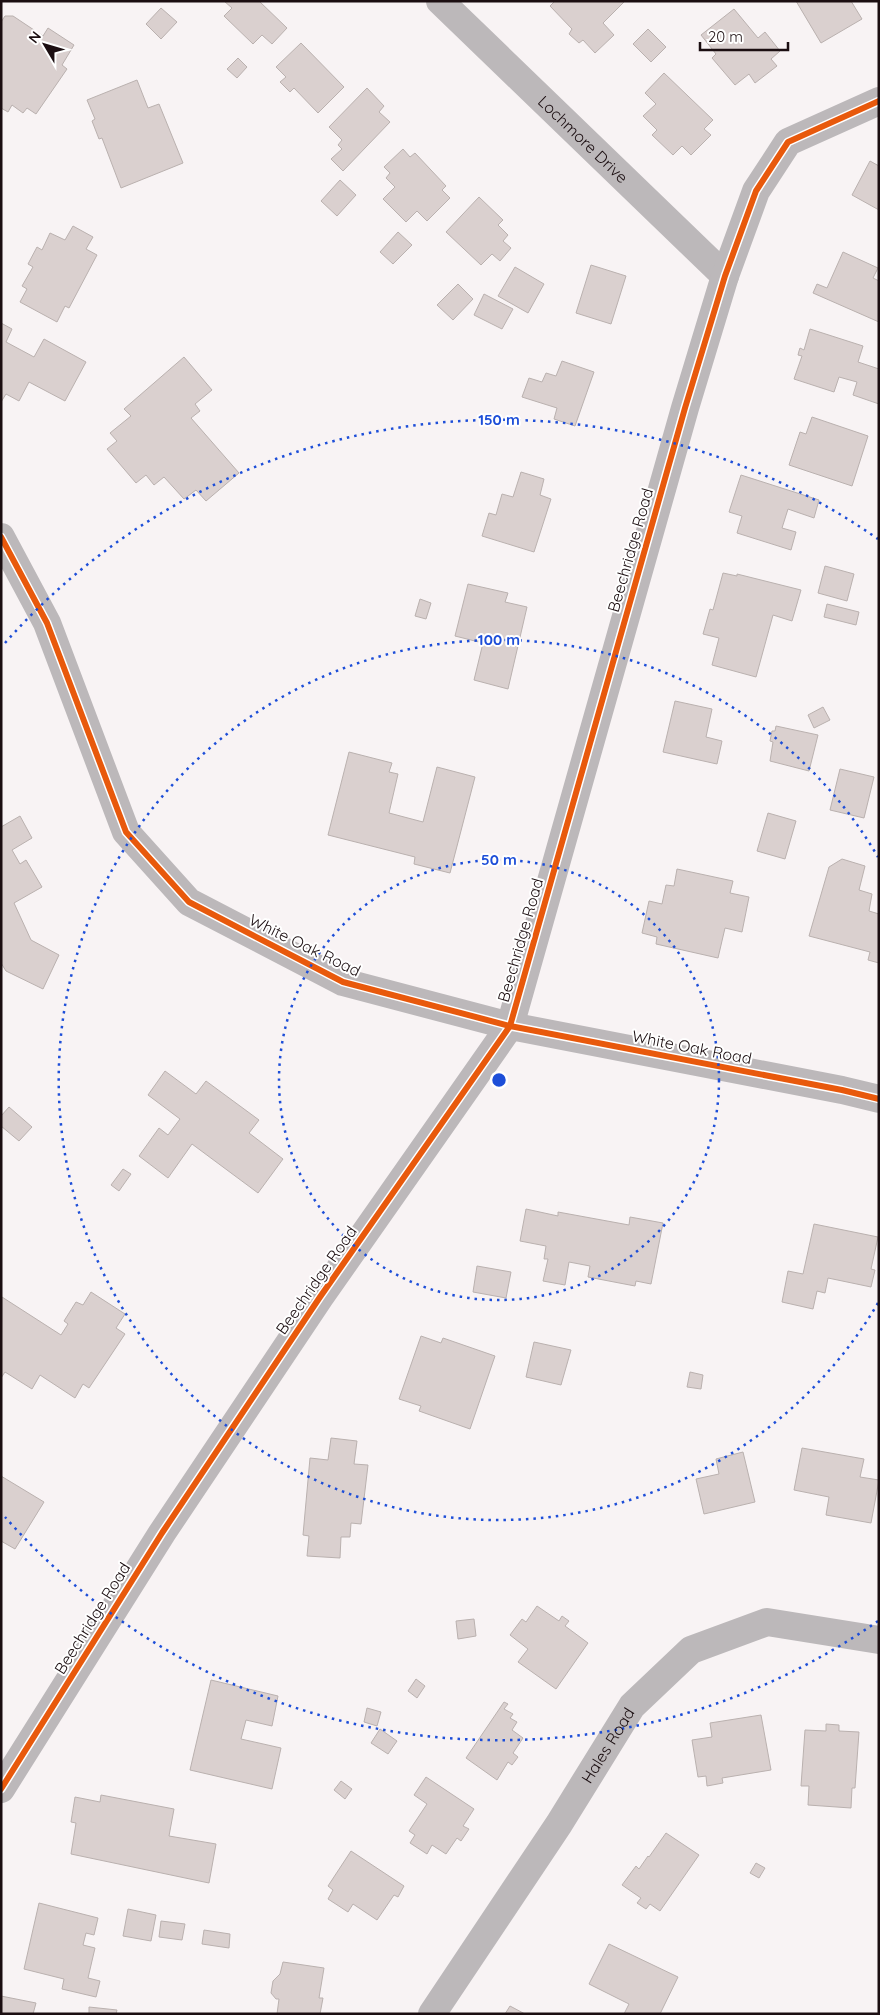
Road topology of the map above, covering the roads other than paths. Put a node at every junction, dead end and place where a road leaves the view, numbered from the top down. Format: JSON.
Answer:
{"nodes":[{"id":1,"x":440,"y":1,"type":"edge"},
{"id":2,"x":879,"y":101,"type":"edge"},
{"id":3,"x":725,"y":276,"type":"junction"},
{"id":4,"x":1,"y":537,"type":"edge"},
{"id":5,"x":510,"y":1026,"type":"junction"},
{"id":6,"x":879,"y":1099,"type":"edge"},
{"id":7,"x":879,"y":1640,"type":"edge"},
{"id":8,"x":1,"y":1789,"type":"edge"},
{"id":9,"x":432,"y":2014,"type":"edge"}],
"edges":[{"from":1,"to":3,"type":"street","name":"Lochmore Drive"},
{"from":2,"to":3,"type":"street","name":"Beechridge Road"},
{"from":3,"to":5,"type":"street","name":"Beechridge Road"},
{"from":4,"to":5,"type":"street","name":"White Oak Road"},
{"from":5,"to":6,"type":"street","name":"White Oak Road"},
{"from":5,"to":8,"type":"street","name":"Beechridge Road"},
{"from":7,"to":9,"type":"street","name":"Hales Road"}]}
